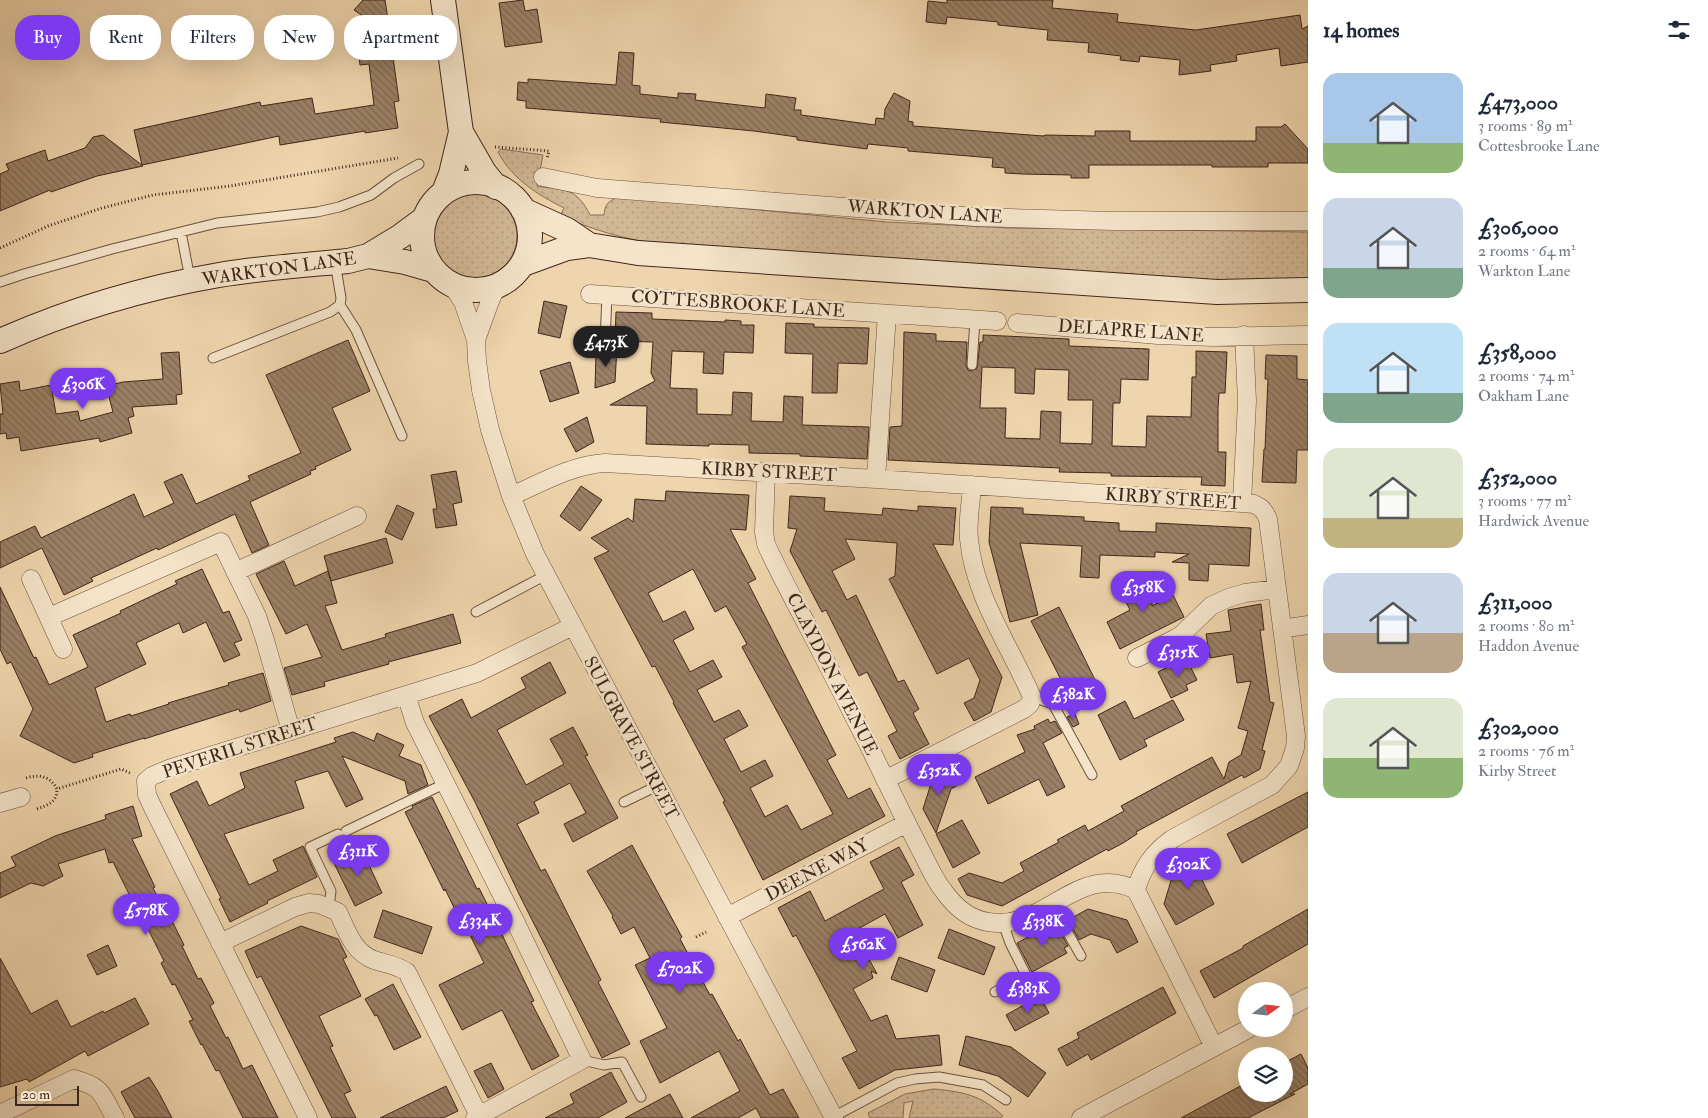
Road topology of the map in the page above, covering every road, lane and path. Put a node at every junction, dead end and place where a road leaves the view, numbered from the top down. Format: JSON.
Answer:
{"nodes":[{"id":1,"x":443,"y":0,"type":"edge"},
{"id":2,"x":461,"y":132,"type":"junction"},
{"id":3,"x":490,"y":150,"type":"dead end"},
{"id":4,"x":549,"y":151,"type":"dead end"},
{"id":5,"x":399,"y":158,"type":"dead end"},
{"id":6,"x":419,"y":164,"type":"dead end"},
{"id":7,"x":543,"y":177,"type":"dead end"},
{"id":8,"x":496,"y":187,"type":"junction"},
{"id":9,"x":444,"y":192,"type":"junction"},
{"id":10,"x":523,"y":210,"type":"junction"},
{"id":11,"x":424,"y":219,"type":"junction"},
{"id":12,"x":1308,"y":221,"type":"edge"},
{"id":13,"x":181,"y":232,"type":"junction"},
{"id":14,"x":589,"y":245,"type":"junction"},
{"id":15,"x":0,"y":248,"type":"edge"},
{"id":16,"x":368,"y":256,"type":"junction"},
{"id":17,"x":335,"y":262,"type":"junction"},
{"id":18,"x":522,"y":264,"type":"junction"},
{"id":19,"x":433,"y":270,"type":"junction"},
{"id":20,"x":0,"y":282,"type":"edge"},
{"id":21,"x":191,"y":282,"type":"junction"},
{"id":22,"x":452,"y":285,"type":"junction"},
{"id":23,"x":497,"y":286,"type":"junction"},
{"id":24,"x":1308,"y":290,"type":"edge"},
{"id":25,"x":598,"y":295,"type":"joint"},
{"id":26,"x":340,"y":305,"type":"junction"},
{"id":27,"x":887,"y":314,"type":"junction"},
{"id":28,"x":975,"y":320,"type":"junction"},
{"id":29,"x":997,"y":322,"type":"dead end"},
{"id":30,"x":1017,"y":323,"type":"dead end"},
{"id":31,"x":1244,"y":335,"type":"junction"},
{"id":32,"x":1308,"y":335,"type":"edge"},
{"id":33,"x":476,"y":340,"type":"junction"},
{"id":34,"x":0,"y":341,"type":"edge"},
{"id":35,"x":605,"y":342,"type":"dead end"},
{"id":36,"x":214,"y":358,"type":"dead end"},
{"id":37,"x":972,"y":365,"type":"dead end"},
{"id":38,"x":402,"y":436,"type":"dead end"},
{"id":39,"x":766,"y":472,"type":"junction"},
{"id":40,"x":876,"y":478,"type":"junction"},
{"id":41,"x":972,"y":485,"type":"junction"},
{"id":42,"x":510,"y":496,"type":"junction"},
{"id":43,"x":1242,"y":503,"type":"junction"},
{"id":44,"x":357,"y":516,"type":"dead end"},
{"id":45,"x":235,"y":572,"type":"junction"},
{"id":46,"x":546,"y":575,"type":"junction"},
{"id":47,"x":31,"y":579,"type":"dead end"},
{"id":48,"x":1277,"y":589,"type":"junction"},
{"id":49,"x":476,"y":612,"type":"dead end"},
{"id":50,"x":49,"y":617,"type":"junction"},
{"id":51,"x":1308,"y":625,"type":"edge"},
{"id":52,"x":572,"y":626,"type":"junction"},
{"id":53,"x":1282,"y":629,"type":"junction"},
{"id":54,"x":64,"y":649,"type":"dead end"},
{"id":55,"x":1138,"y":658,"type":"dead end"},
{"id":56,"x":406,"y":695,"type":"junction"},
{"id":57,"x":1032,"y":697,"type":"junction"},
{"id":58,"x":290,"y":731,"type":"junction"},
{"id":59,"x":1092,"y":775,"type":"dead end"},
{"id":60,"x":885,"y":780,"type":"junction"},
{"id":61,"x":146,"y":781,"type":"junction"},
{"id":62,"x":444,"y":784,"type":"junction"},
{"id":63,"x":657,"y":786,"type":"junction"},
{"id":64,"x":22,"y":788,"type":"joint"},
{"id":65,"x":57,"y":789,"type":"junction"},
{"id":66,"x":624,"y":802,"type":"dead end"},
{"id":67,"x":0,"y":803,"type":"edge"},
{"id":68,"x":35,"y":810,"type":"dead end"},
{"id":69,"x":907,"y":823,"type":"junction"},
{"id":70,"x":1136,"y":890,"type":"junction"},
{"id":71,"x":1052,"y":904,"type":"junction"},
{"id":72,"x":329,"y":907,"type":"junction"},
{"id":73,"x":727,"y":917,"type":"junction"},
{"id":74,"x":1004,"y":923,"type":"junction"},
{"id":75,"x":706,"y":932,"type":"dead end"},
{"id":76,"x":696,"y":937,"type":"dead end"},
{"id":77,"x":220,"y":942,"type":"junction"},
{"id":78,"x":1081,"y":956,"type":"dead end"},
{"id":79,"x":995,"y":992,"type":"dead end"},
{"id":80,"x":1308,"y":997,"type":"edge"},
{"id":81,"x":1293,"y":1005,"type":"edge"},
{"id":82,"x":1238,"y":1034,"type":"edge"},
{"id":83,"x":1214,"y":1047,"type":"junction"},
{"id":84,"x":582,"y":1060,"type":"junction"},
{"id":85,"x":641,"y":1097,"type":"dead end"},
{"id":86,"x":1006,"y":1100,"type":"dead end"},
{"id":87,"x":0,"y":1114,"type":"edge"},
{"id":88,"x":477,"y":1117,"type":"edge"},
{"id":89,"x":115,"y":1118,"type":"edge"},
{"id":90,"x":308,"y":1118,"type":"edge"},
{"id":91,"x":833,"y":1118,"type":"edge"},
{"id":92,"x":1081,"y":1118,"type":"edge"}],
"edges":[{"from":1,"to":2,"type":"street"},
{"from":2,"to":8,"type":"street"},
{"from":2,"to":9,"type":"street"},
{"from":3,"to":4,"type":"path"},
{"from":5,"to":15,"type":"path"},
{"from":6,"to":13,"type":"lane"},
{"from":7,"to":12,"type":"street","name":"WARKTON LANE"},
{"from":8,"to":9,"type":"street"},
{"from":8,"to":10,"type":"street"},
{"from":9,"to":11,"type":"street"},
{"from":10,"to":14,"type":"street"},
{"from":10,"to":18,"type":"street"},
{"from":11,"to":16,"type":"street","name":"WARKTON LANE"},
{"from":11,"to":19,"type":"street"},
{"from":13,"to":20,"type":"lane"},
{"from":13,"to":21,"type":"lane","name":"WARKTON LANE"},
{"from":14,"to":18,"type":"street"},
{"from":14,"to":24,"type":"street"},
{"from":16,"to":17,"type":"street","name":"WARKTON LANE"},
{"from":16,"to":19,"type":"street","name":"WARKTON LANE"},
{"from":17,"to":21,"type":"street","name":"WARKTON LANE"},
{"from":17,"to":26,"type":"lane"},
{"from":18,"to":23,"type":"street"},
{"from":19,"to":22,"type":"street"},
{"from":21,"to":34,"type":"street","name":"WARKTON LANE"},
{"from":22,"to":23,"type":"street"},
{"from":22,"to":33,"type":"street","name":"SULGRAVE STREET"},
{"from":23,"to":33,"type":"street","name":"SULGRAVE STREET"},
{"from":25,"to":27,"type":"street","name":"COTTESBROOKE LANE"},
{"from":25,"to":35,"type":"lane"},
{"from":26,"to":36,"type":"lane"},
{"from":26,"to":38,"type":"lane"},
{"from":27,"to":28,"type":"street","name":"COTTESBROOKE LANE"},
{"from":27,"to":40,"type":"street"},
{"from":28,"to":29,"type":"street","name":"COTTESBROOKE LANE"},
{"from":28,"to":37,"type":"lane"},
{"from":30,"to":31,"type":"street","name":"DELAPRE LANE"},
{"from":31,"to":32,"type":"street","name":"DELAPRE LANE"},
{"from":31,"to":43,"type":"street"},
{"from":33,"to":42,"type":"street","name":"SULGRAVE STREET"},
{"from":39,"to":40,"type":"street","name":"KIRBY STREET"},
{"from":39,"to":42,"type":"street","name":"KIRBY STREET"},
{"from":39,"to":60,"type":"street","name":"CLAYDON AVENUE"},
{"from":40,"to":41,"type":"street","name":"KIRBY STREET"},
{"from":41,"to":43,"type":"street","name":"KIRBY STREET"},
{"from":41,"to":57,"type":"street"},
{"from":42,"to":46,"type":"street","name":"SULGRAVE STREET"},
{"from":43,"to":48,"type":"street","name":"KIRBY STREET"},
{"from":44,"to":45,"type":"street"},
{"from":45,"to":50,"type":"street"},
{"from":45,"to":58,"type":"street"},
{"from":46,"to":49,"type":"lane"},
{"from":46,"to":52,"type":"street","name":"SULGRAVE STREET"},
{"from":47,"to":50,"type":"street"},
{"from":48,"to":53,"type":"street","name":"KIRBY STREET"},
{"from":48,"to":55,"type":"street"},
{"from":50,"to":54,"type":"street"},
{"from":51,"to":53,"type":"street"},
{"from":52,"to":56,"type":"street","name":"PEVERIL STREET"},
{"from":52,"to":63,"type":"street","name":"SULGRAVE STREET"},
{"from":53,"to":70,"type":"street","name":"KIRBY STREET"},
{"from":56,"to":58,"type":"street","name":"PEVERIL STREET"},
{"from":56,"to":62,"type":"street"},
{"from":57,"to":59,"type":"lane"},
{"from":57,"to":60,"type":"street"},
{"from":58,"to":61,"type":"street","name":"PEVERIL STREET"},
{"from":60,"to":69,"type":"street","name":"CLAYDON AVENUE"},
{"from":61,"to":65,"type":"path"},
{"from":61,"to":77,"type":"street","name":"PEVERIL STREET"},
{"from":62,"to":72,"type":"lane"},
{"from":62,"to":84,"type":"street"},
{"from":63,"to":66,"type":"lane"},
{"from":63,"to":73,"type":"street","name":"SULGRAVE STREET"},
{"from":64,"to":65,"type":"path"},
{"from":64,"to":67,"type":"street"},
{"from":65,"to":68,"type":"path"},
{"from":69,"to":73,"type":"street","name":"DEENE WAY"},
{"from":69,"to":74,"type":"street","name":"CLAYDON AVENUE"},
{"from":70,"to":71,"type":"street","name":"CLAYDON AVENUE"},
{"from":70,"to":83,"type":"street"},
{"from":71,"to":74,"type":"street","name":"CLAYDON AVENUE"},
{"from":71,"to":78,"type":"lane"},
{"from":72,"to":77,"type":"street"},
{"from":72,"to":88,"type":"street"},
{"from":73,"to":91,"type":"street","name":"SULGRAVE STREET"},
{"from":74,"to":79,"type":"lane"},
{"from":75,"to":76,"type":"path"},
{"from":77,"to":90,"type":"street","name":"PEVERIL STREET"},
{"from":80,"to":81,"type":"street"},
{"from":82,"to":83,"type":"street"},
{"from":83,"to":92,"type":"street"},
{"from":84,"to":85,"type":"lane"},
{"from":84,"to":88,"type":"street"},
{"from":86,"to":91,"type":"lane"},
{"from":87,"to":89,"type":"street"}]}
